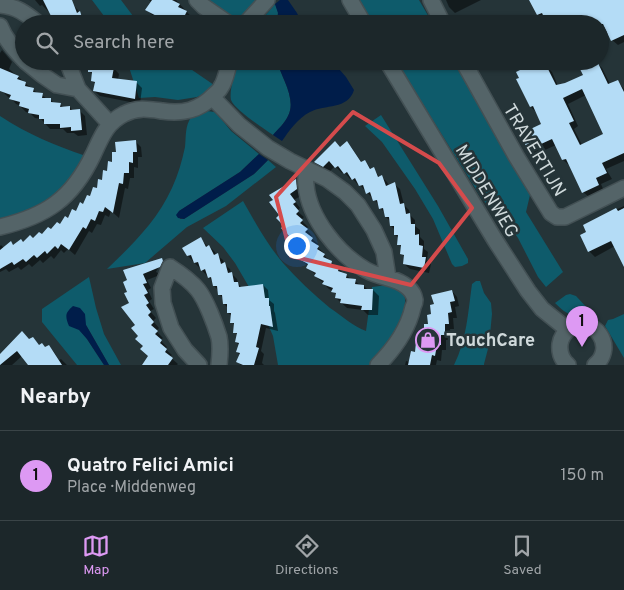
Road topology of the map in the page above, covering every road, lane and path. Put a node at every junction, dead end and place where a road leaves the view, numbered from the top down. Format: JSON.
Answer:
{"nodes":[{"id":1,"x":197,"y":0,"type":"edge"},
{"id":2,"x":267,"y":0,"type":"edge"},
{"id":3,"x":350,"y":0,"type":"edge"},
{"id":4,"x":431,"y":0,"type":"edge"},
{"id":5,"x":0,"y":5,"type":"edge"},
{"id":6,"x":28,"y":15,"type":"edge"},
{"id":7,"x":216,"y":15,"type":"edge"},
{"id":8,"x":253,"y":15,"type":"edge"},
{"id":9,"x":359,"y":15,"type":"edge"},
{"id":10,"x":438,"y":15,"type":"edge"},
{"id":11,"x":0,"y":26,"type":"edge"},
{"id":12,"x":15,"y":50,"type":"edge"},
{"id":13,"x":36,"y":70,"type":"edge"},
{"id":14,"x":71,"y":70,"type":"edge"},
{"id":15,"x":227,"y":70,"type":"edge"},
{"id":16,"x":392,"y":70,"type":"edge"},
{"id":17,"x":468,"y":70,"type":"edge"},
{"id":18,"x":78,"y":89,"type":"junction"},
{"id":19,"x":212,"y":97,"type":"junction"},
{"id":20,"x":110,"y":124,"type":"junction"},
{"id":21,"x":307,"y":170,"type":"junction"},
{"id":22,"x":624,"y":188,"type":"edge"},
{"id":23,"x":0,"y":227,"type":"edge"},
{"id":24,"x":388,"y":278,"type":"junction"},
{"id":25,"x":568,"y":330,"type":"junction"},
{"id":26,"x":199,"y":365,"type":"edge"},
{"id":27,"x":218,"y":365,"type":"edge"},
{"id":28,"x":378,"y":365,"type":"edge"},
{"id":29,"x":566,"y":365,"type":"edge"},
{"id":30,"x":597,"y":365,"type":"edge"}],
"edges":[{"from":1,"to":7,"type":"street"},
{"from":2,"to":8,"type":"street"},
{"from":3,"to":9,"type":"street"},
{"from":4,"to":10,"type":"street"},
{"from":5,"to":6,"type":"street"},
{"from":11,"to":12,"type":"street"},
{"from":13,"to":18,"type":"street"},
{"from":14,"to":18,"type":"street"},
{"from":15,"to":19,"type":"street"},
{"from":16,"to":25,"type":"street","name":"MIDDENWEG"},
{"from":17,"to":22,"type":"street","name":"TRAVERTIJN"},
{"from":18,"to":20,"type":"street"},
{"from":19,"to":20,"type":"street"},
{"from":19,"to":21,"type":"street"},
{"from":20,"to":23,"type":"street"},
{"from":21,"to":24,"type":"street"},
{"from":21,"to":24,"type":"street"},
{"from":24,"to":28,"type":"street"},
{"from":25,"to":29,"type":"street"},
{"from":25,"to":30,"type":"street"},
{"from":26,"to":27,"type":"street"}]}
